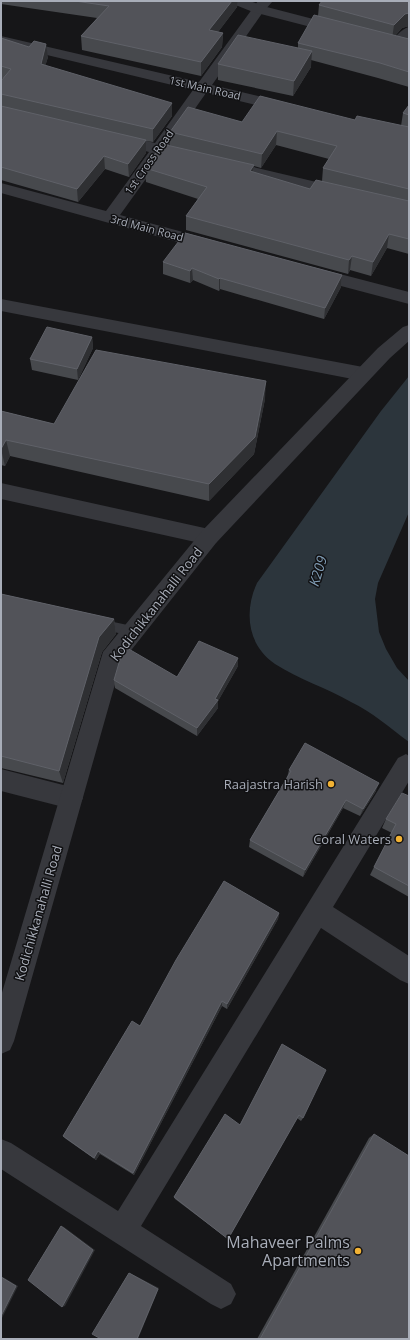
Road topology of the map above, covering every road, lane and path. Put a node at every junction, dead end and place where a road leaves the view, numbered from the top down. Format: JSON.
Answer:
{"nodes":[{"id":1,"x":238,"y":1,"type":"edge"},
{"id":2,"x":262,"y":5,"type":"edge"},
{"id":3,"x":409,"y":31,"type":"edge"},
{"id":4,"x":350,"y":33,"type":"edge"},
{"id":5,"x":1,"y":40,"type":"edge"},
{"id":6,"x":381,"y":41,"type":"edge"},
{"id":7,"x":403,"y":47,"type":"edge"},
{"id":8,"x":202,"y":87,"type":"junction"},
{"id":9,"x":302,"y":111,"type":"edge"},
{"id":10,"x":106,"y":136,"type":"edge"},
{"id":11,"x":158,"y":149,"type":"junction"},
{"id":12,"x":1,"y":188,"type":"edge"},
{"id":13,"x":356,"y":197,"type":"edge"},
{"id":14,"x":110,"y":218,"type":"junction"},
{"id":15,"x":225,"y":249,"type":"edge"},
{"id":16,"x":302,"y":270,"type":"edge"},
{"id":17,"x":409,"y":298,"type":"edge"},
{"id":18,"x":1,"y":305,"type":"edge"},
{"id":19,"x":409,"y":331,"type":"edge"},
{"id":20,"x":363,"y":374,"type":"junction"},
{"id":21,"x":1,"y":491,"type":"edge"},
{"id":22,"x":209,"y":537,"type":"junction"},
{"id":23,"x":90,"y":622,"type":"edge"},
{"id":24,"x":132,"y":631,"type":"junction"},
{"id":25,"x":406,"y":765,"type":"dead end"},
{"id":26,"x":1,"y":780,"type":"edge"},
{"id":27,"x":71,"y":798,"type":"junction"},
{"id":28,"x":317,"y":911,"type":"junction"},
{"id":29,"x":409,"y":971,"type":"edge"},
{"id":30,"x":1,"y":1041,"type":"edge"},
{"id":31,"x":1,"y":1153,"type":"edge"},
{"id":32,"x":122,"y":1231,"type":"junction"},
{"id":33,"x":220,"y":1294,"type":"dead end"}],
"edges":[{"from":1,"to":2,"type":"street"},
{"from":2,"to":4,"type":"street"},
{"from":2,"to":8,"type":"street","name":"1st Cross Road"},
{"from":3,"to":7,"type":"street"},
{"from":5,"to":8,"type":"street","name":"1st Main Road"},
{"from":6,"to":7,"type":"street"},
{"from":8,"to":9,"type":"street","name":"1st Main Road"},
{"from":8,"to":11,"type":"street","name":"1st Cross Road"},
{"from":10,"to":11,"type":"street"},
{"from":11,"to":13,"type":"street"},
{"from":11,"to":14,"type":"street","name":"1st Cross Road"},
{"from":12,"to":14,"type":"street","name":"3rd Main Road"},
{"from":14,"to":15,"type":"street","name":"3rd Main Road"},
{"from":16,"to":17,"type":"street"},
{"from":18,"to":20,"type":"street"},
{"from":19,"to":20,"type":"street","name":"Kodichikkanahalli Road"},
{"from":20,"to":22,"type":"street","name":"Kodichikkanahalli Road"},
{"from":21,"to":22,"type":"street"},
{"from":22,"to":24,"type":"street","name":"Kodichikkanahalli Road"},
{"from":23,"to":24,"type":"lane"},
{"from":24,"to":27,"type":"street","name":"Kodichikkanahalli Road"},
{"from":25,"to":28,"type":"street"},
{"from":26,"to":27,"type":"street"},
{"from":27,"to":30,"type":"street","name":"Kodichikkanahalli Road"},
{"from":28,"to":29,"type":"street"},
{"from":28,"to":32,"type":"street"},
{"from":31,"to":32,"type":"street"},
{"from":32,"to":33,"type":"street"}]}
